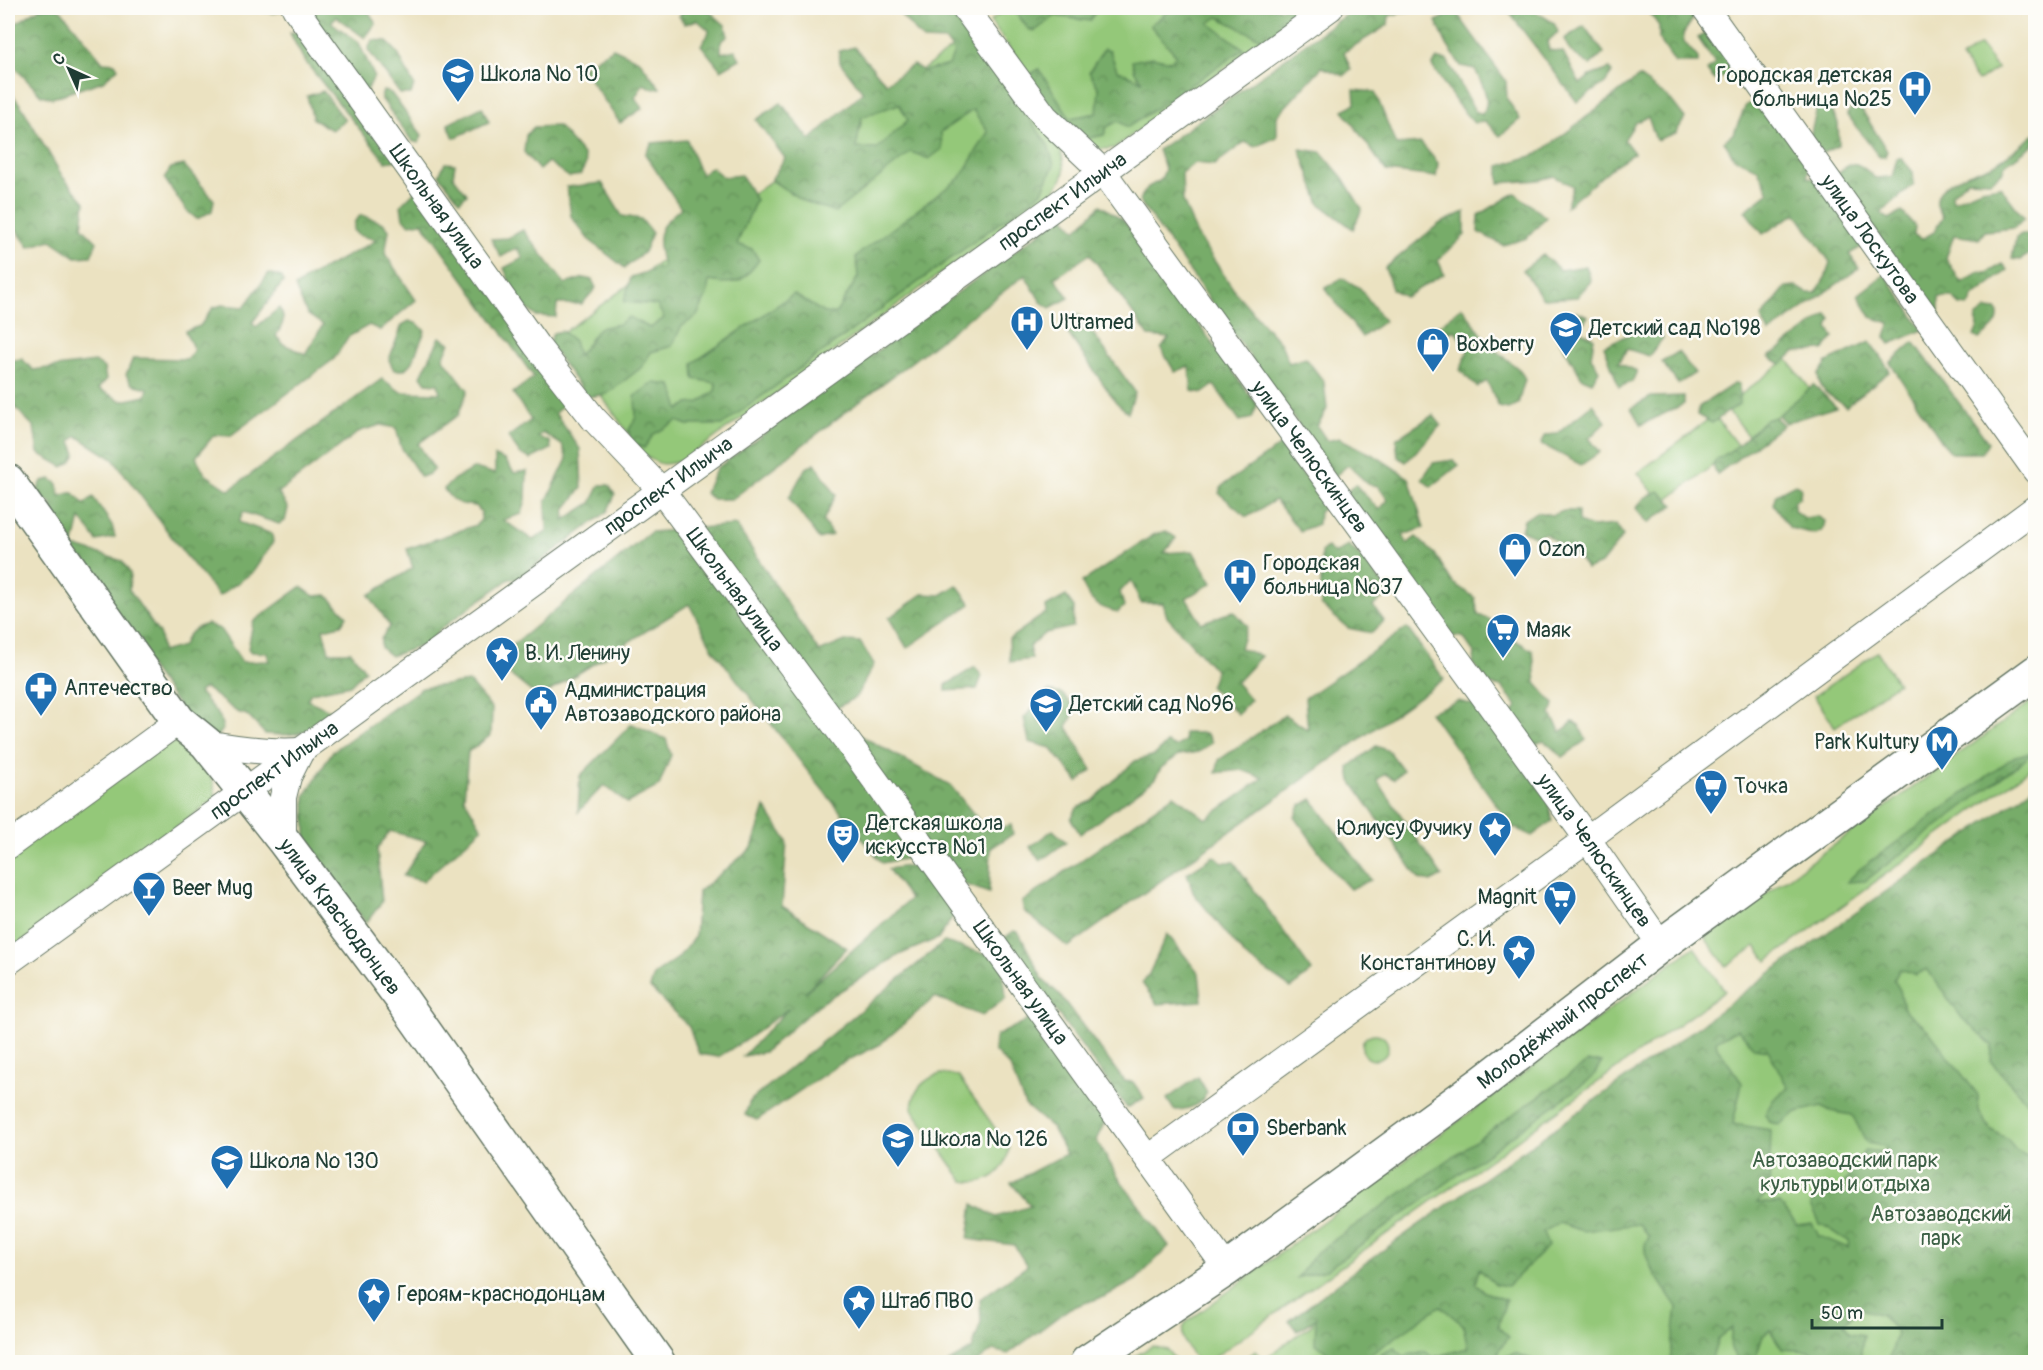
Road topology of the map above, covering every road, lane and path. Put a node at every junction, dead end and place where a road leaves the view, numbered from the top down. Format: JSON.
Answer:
{"nodes":[{"id":1,"x":295,"y":8,"type":"edge"},
{"id":2,"x":965,"y":8,"type":"edge"},
{"id":3,"x":1330,"y":8,"type":"edge"},
{"id":4,"x":1705,"y":8,"type":"edge"},
{"id":5,"x":1103,"y":172,"type":"junction"},
{"id":6,"x":2036,"y":471,"type":"edge"},
{"id":7,"x":8,"y":481,"type":"edge"},
{"id":8,"x":661,"y":490,"type":"junction"},
{"id":9,"x":2036,"y":508,"type":"edge"},
{"id":10,"x":2036,"y":672,"type":"edge"},
{"id":11,"x":179,"y":721,"type":"junction"},
{"id":12,"x":206,"y":744,"type":"junction"},
{"id":13,"x":301,"y":751,"type":"junction"},
{"id":14,"x":244,"y":792,"type":"junction"},
{"id":15,"x":1587,"y":839,"type":"junction"},
{"id":16,"x":283,"y":840,"type":"junction"},
{"id":17,"x":8,"y":846,"type":"edge"},
{"id":18,"x":1661,"y":945,"type":"junction"},
{"id":19,"x":8,"y":962,"type":"edge"},
{"id":20,"x":1148,"y":1158,"type":"junction"},
{"id":21,"x":1227,"y":1269,"type":"junction"},
{"id":22,"x":658,"y":1362,"type":"edge"},
{"id":23,"x":1087,"y":1362,"type":"edge"}],
"edges":[{"from":1,"to":8,"type":"street","name":"Школьная улица"},
{"from":2,"to":5,"type":"street","name":"улица Челюскинцев"},
{"from":3,"to":5,"type":"street","name":"проспект Ильича"},
{"from":4,"to":6,"type":"street","name":"улица Лоскутова"},
{"from":5,"to":8,"type":"street","name":"проспект Ильича"},
{"from":5,"to":15,"type":"street","name":"улица Челюскинцев"},
{"from":7,"to":11,"type":"main road","name":"улица Краснодонцев"},
{"from":8,"to":13,"type":"street","name":"проспект Ильича"},
{"from":8,"to":20,"type":"street","name":"Школьная улица"},
{"from":9,"to":15,"type":"street"},
{"from":10,"to":18,"type":"main road","name":"Молодёжный проспект"},
{"from":11,"to":12,"type":"main road","name":"улица Краснодонцев"},
{"from":11,"to":17,"type":"street"},
{"from":12,"to":13,"type":"street"},
{"from":12,"to":14,"type":"main road","name":"улица Краснодонцев"},
{"from":13,"to":14,"type":"street","name":"проспект Ильича"},
{"from":13,"to":16,"type":"street"},
{"from":14,"to":16,"type":"main road","name":"улица Краснодонцев"},
{"from":14,"to":19,"type":"street","name":"проспект Ильича"},
{"from":15,"to":18,"type":"street","name":"улица Челюскинцев"},
{"from":15,"to":20,"type":"street"},
{"from":16,"to":22,"type":"main road","name":"улица Краснодонцев"},
{"from":18,"to":21,"type":"main road","name":"Молодёжный проспект"},
{"from":20,"to":21,"type":"street","name":"Школьная улица"},
{"from":21,"to":23,"type":"main road","name":"Молодёжный проспект"}]}
